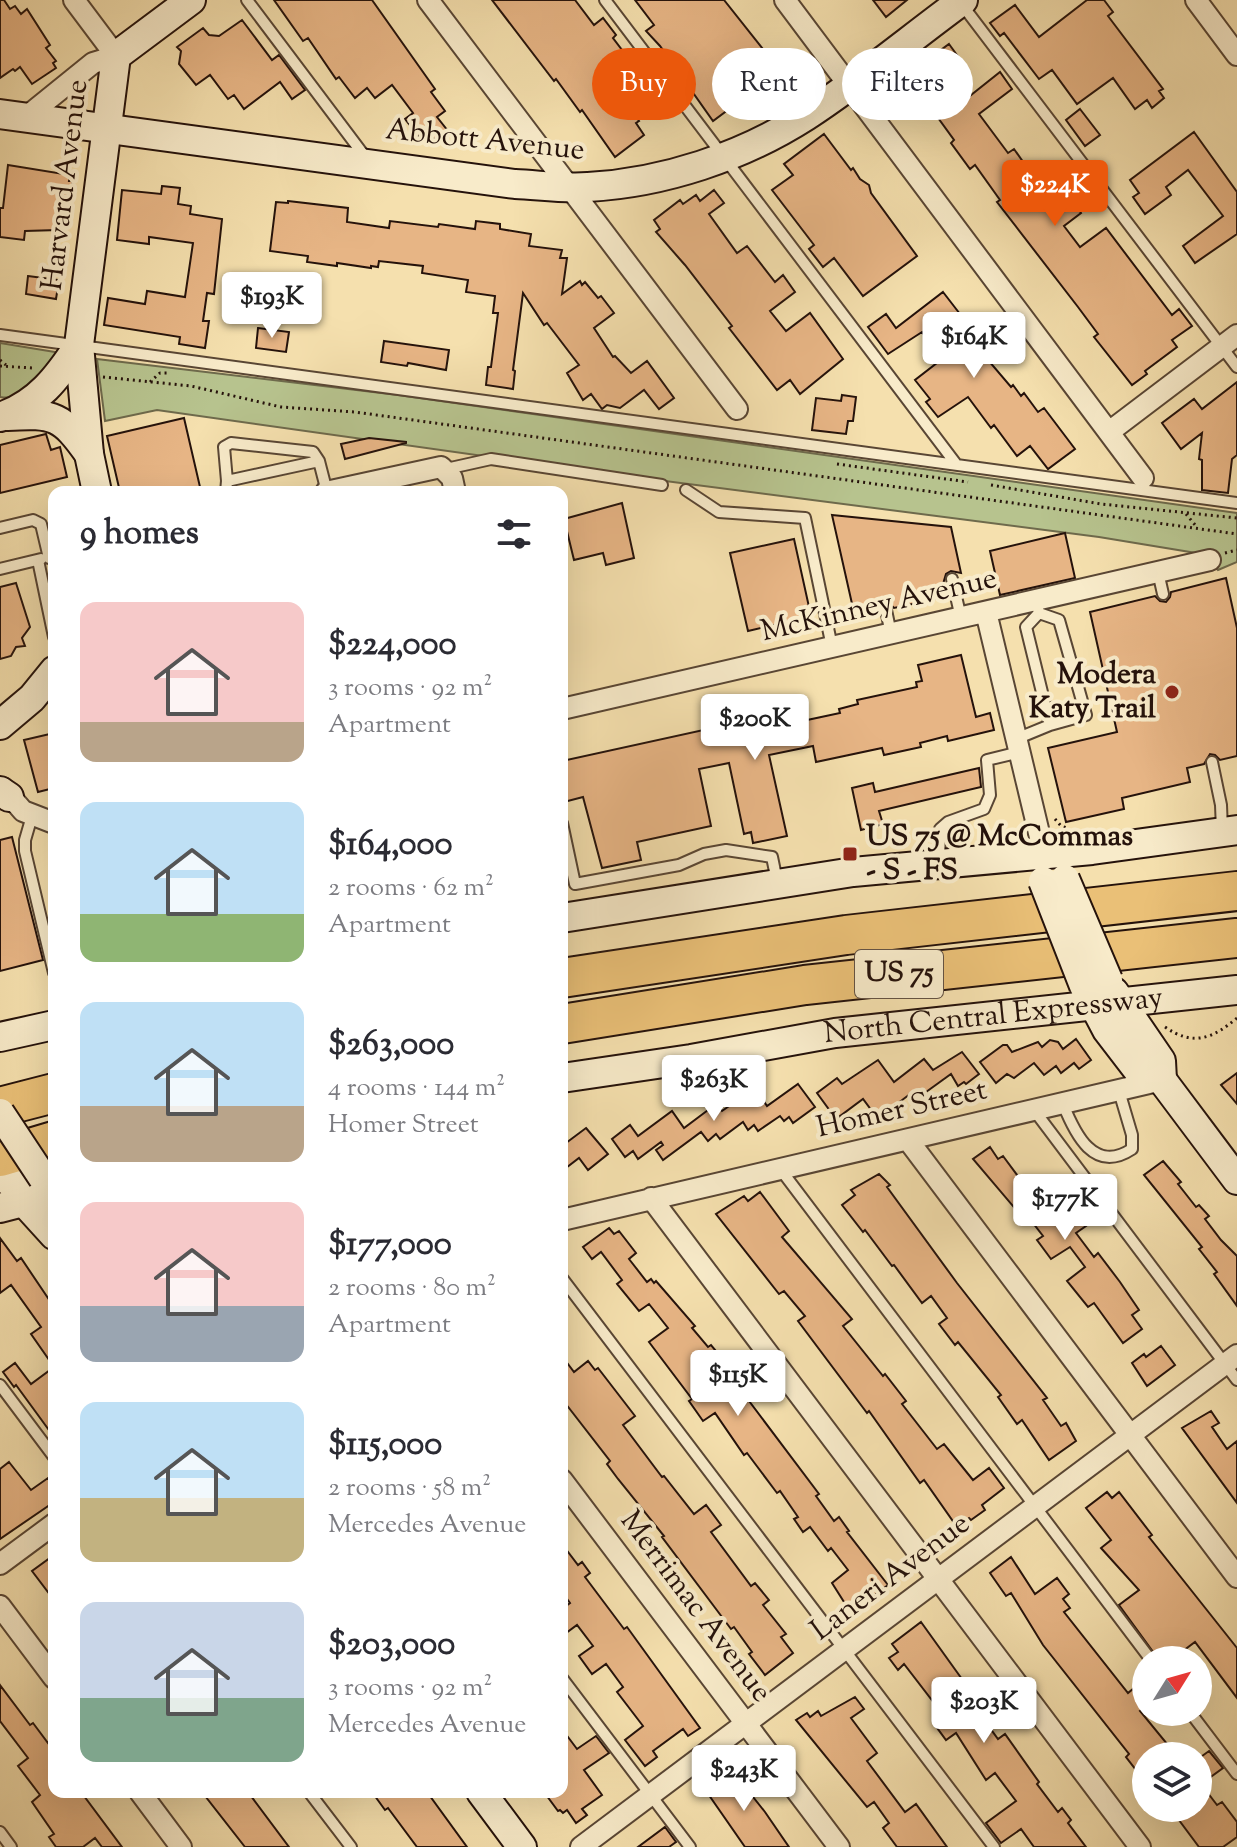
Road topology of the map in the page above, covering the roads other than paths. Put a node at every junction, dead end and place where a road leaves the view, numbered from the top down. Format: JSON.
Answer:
{"nodes":[{"id":1,"x":74,"y":0,"type":"edge"},
{"id":2,"x":191,"y":0,"type":"edge"},
{"id":3,"x":247,"y":0,"type":"edge"},
{"id":4,"x":428,"y":0,"type":"edge"},
{"id":5,"x":605,"y":0,"type":"edge"},
{"id":6,"x":785,"y":0,"type":"edge"},
{"id":7,"x":1196,"y":0,"type":"edge"},
{"id":8,"x":961,"y":1,"type":"edge"},
{"id":9,"x":898,"y":48,"type":"edge"},
{"id":10,"x":1237,"y":55,"type":"edge"},
{"id":11,"x":116,"y":56,"type":"junction"},
{"id":12,"x":842,"y":76,"type":"edge"},
{"id":13,"x":842,"y":90,"type":"edge"},
{"id":14,"x":12,"y":116,"type":"edge"},
{"id":15,"x":875,"y":120,"type":"edge"},
{"id":16,"x":107,"y":130,"type":"junction"},
{"id":17,"x":723,"y":157,"type":"junction"},
{"id":18,"x":370,"y":164,"type":"junction"},
{"id":19,"x":570,"y":188,"type":"junction"},
{"id":20,"x":0,"y":335,"type":"edge"},
{"id":21,"x":1229,"y":341,"type":"edge"},
{"id":22,"x":79,"y":345,"type":"junction"},
{"id":23,"x":1237,"y":367,"type":"edge"},
{"id":24,"x":737,"y":409,"type":"dead end"},
{"id":25,"x":2,"y":417,"type":"edge"},
{"id":26,"x":1109,"y":432,"type":"junction"},
{"id":27,"x":89,"y":454,"type":"junction"},
{"id":28,"x":319,"y":461,"type":"junction"},
{"id":29,"x":956,"y":464,"type":"junction"},
{"id":30,"x":446,"y":469,"type":"junction"},
{"id":31,"x":1143,"y":478,"type":"dead end"},
{"id":32,"x":662,"y":485,"type":"dead end"},
{"id":33,"x":96,"y":486,"type":"edge"},
{"id":34,"x":226,"y":486,"type":"edge"},
{"id":35,"x":230,"y":486,"type":"edge"},
{"id":36,"x":325,"y":486,"type":"edge"},
{"id":37,"x":352,"y":486,"type":"edge"},
{"id":38,"x":454,"y":486,"type":"edge"},
{"id":39,"x":686,"y":490,"type":"dead end"},
{"id":40,"x":1237,"y":503,"type":"edge"},
{"id":41,"x":0,"y":528,"type":"edge"},
{"id":42,"x":47,"y":558,"type":"edge"},
{"id":43,"x":1210,"y":560,"type":"dead end"},
{"id":44,"x":0,"y":569,"type":"edge"},
{"id":45,"x":1158,"y":572,"type":"junction"},
{"id":46,"x":952,"y":579,"type":"dead end"},
{"id":47,"x":1163,"y":594,"type":"dead end"},
{"id":48,"x":1038,"y":607,"type":"junction"},
{"id":49,"x":886,"y":610,"type":"dead end"},
{"id":50,"x":986,"y":612,"type":"junction"},
{"id":51,"x":961,"y":618,"type":"junction"},
{"id":52,"x":891,"y":634,"type":"junction"},
{"id":53,"x":832,"y":647,"type":"junction"},
{"id":54,"x":48,"y":685,"type":"edge"},
{"id":55,"x":568,"y":708,"type":"edge"},
{"id":56,"x":1050,"y":725,"type":"junction"},
{"id":57,"x":2,"y":726,"type":"edge"},
{"id":58,"x":1018,"y":746,"type":"junction"},
{"id":59,"x":1212,"y":762,"type":"dead end"},
{"id":60,"x":3,"y":790,"type":"edge"},
{"id":61,"x":32,"y":816,"type":"junction"},
{"id":62,"x":48,"y":822,"type":"edge"},
{"id":63,"x":1232,"y":843,"type":"edge"},
{"id":64,"x":568,"y":851,"type":"edge"},
{"id":65,"x":939,"y":864,"type":"junction"},
{"id":66,"x":1050,"y":872,"type":"junction"},
{"id":67,"x":777,"y":882,"type":"junction"},
{"id":68,"x":1237,"y":891,"type":"edge"},
{"id":69,"x":1151,"y":901,"type":"junction"},
{"id":70,"x":568,"y":917,"type":"edge"},
{"id":71,"x":1237,"y":938,"type":"edge"},
{"id":72,"x":48,"y":948,"type":"edge"},
{"id":73,"x":568,"y":977,"type":"edge"},
{"id":74,"x":1237,"y":990,"type":"edge"},
{"id":75,"x":1101,"y":994,"type":"junction"},
{"id":76,"x":568,"y":1023,"type":"edge"},
{"id":77,"x":48,"y":1026,"type":"edge"},
{"id":78,"x":0,"y":1037,"type":"edge"},
{"id":79,"x":568,"y":1077,"type":"edge"},
{"id":80,"x":1162,"y":1080,"type":"junction"},
{"id":81,"x":1119,"y":1091,"type":"junction"},
{"id":82,"x":48,"y":1095,"type":"edge"},
{"id":83,"x":1063,"y":1104,"type":"junction"},
{"id":84,"x":1,"y":1108,"type":"edge"},
{"id":85,"x":1034,"y":1110,"type":"junction"},
{"id":86,"x":908,"y":1140,"type":"junction"},
{"id":87,"x":48,"y":1147,"type":"edge"},
{"id":88,"x":779,"y":1168,"type":"junction"},
{"id":89,"x":1237,"y":1180,"type":"edge"},
{"id":90,"x":8,"y":1184,"type":"edge"},
{"id":91,"x":48,"y":1186,"type":"edge"},
{"id":92,"x":48,"y":1189,"type":"edge"},
{"id":93,"x":651,"y":1198,"type":"junction"},
{"id":94,"x":568,"y":1219,"type":"edge"},
{"id":95,"x":48,"y":1228,"type":"edge"},
{"id":96,"x":568,"y":1286,"type":"edge"},
{"id":97,"x":1233,"y":1367,"type":"edge"},
{"id":98,"x":0,"y":1385,"type":"edge"},
{"id":99,"x":1130,"y":1437,"type":"junction"},
{"id":100,"x":48,"y":1449,"type":"edge"},
{"id":101,"x":568,"y":1488,"type":"edge"},
{"id":102,"x":1036,"y":1507,"type":"junction"},
{"id":103,"x":48,"y":1528,"type":"edge"},
{"id":104,"x":0,"y":1564,"type":"edge"},
{"id":105,"x":1237,"y":1577,"type":"edge"},
{"id":106,"x":939,"y":1580,"type":"junction"},
{"id":107,"x":0,"y":1606,"type":"edge"},
{"id":108,"x":1140,"y":1646,"type":"edge"},
{"id":109,"x":845,"y":1651,"type":"junction"},
{"id":110,"x":48,"y":1670,"type":"edge"},
{"id":111,"x":568,"y":1686,"type":"edge"},
{"id":112,"x":746,"y":1725,"type":"junction"},
{"id":113,"x":1201,"y":1726,"type":"edge"},
{"id":114,"x":1237,"y":1774,"type":"edge"},
{"id":115,"x":651,"y":1795,"type":"junction"},
{"id":116,"x":144,"y":1798,"type":"edge"},
{"id":117,"x":314,"y":1798,"type":"edge"},
{"id":118,"x":485,"y":1798,"type":"edge"},
{"id":119,"x":0,"y":1832,"type":"edge"},
{"id":120,"x":11,"y":1847,"type":"edge"},
{"id":121,"x":181,"y":1847,"type":"edge"},
{"id":122,"x":351,"y":1847,"type":"edge"},
{"id":123,"x":522,"y":1847,"type":"edge"},
{"id":124,"x":581,"y":1847,"type":"edge"},
{"id":125,"x":690,"y":1847,"type":"edge"},
{"id":126,"x":839,"y":1847,"type":"edge"},
{"id":127,"x":994,"y":1847,"type":"edge"},
{"id":128,"x":1140,"y":1847,"type":"edge"}],
"edges":[{"from":1,"to":11,"type":"street","name":"Harvard Avenue"},
{"from":2,"to":11,"type":"street"},
{"from":3,"to":18,"type":"lane"},
{"from":4,"to":19,"type":"street"},
{"from":5,"to":17,"type":"lane"},
{"from":6,"to":12,"type":"street"},
{"from":7,"to":10,"type":"street"},
{"from":8,"to":9,"type":"street","name":"Abbott Avenue"},
{"from":8,"to":21,"type":"lane"},
{"from":11,"to":14,"type":"street"},
{"from":11,"to":16,"type":"street","name":"Harvard Avenue"},
{"from":13,"to":17,"type":"street","name":"Abbott Avenue"},
{"from":14,"to":16,"type":"street","name":"Abbott Avenue"},
{"from":15,"to":26,"type":"street"},
{"from":16,"to":18,"type":"street","name":"Abbott Avenue"},
{"from":16,"to":22,"type":"street","name":"Harvard Avenue"},
{"from":17,"to":19,"type":"street","name":"Abbott Avenue"},
{"from":17,"to":29,"type":"lane"},
{"from":18,"to":19,"type":"street","name":"Abbott Avenue"},
{"from":19,"to":24,"type":"street"},
{"from":20,"to":22,"type":"lane"},
{"from":21,"to":23,"type":"lane"},
{"from":21,"to":26,"type":"street"},
{"from":22,"to":25,"type":"street","name":"Harvard Avenue"},
{"from":22,"to":27,"type":"street","name":"Harvard Avenue"},
{"from":22,"to":29,"type":"lane"},
{"from":25,"to":27,"type":"street"},
{"from":26,"to":31,"type":"street"},
{"from":27,"to":33,"type":"street","name":"Harvard Avenue"},
{"from":28,"to":34,"type":"lane"},
{"from":28,"to":35,"type":"lane"},
{"from":28,"to":36,"type":"lane"},
{"from":29,"to":40,"type":"lane"},
{"from":30,"to":32,"type":"lane"},
{"from":30,"to":37,"type":"street"},
{"from":30,"to":38,"type":"street"},
{"from":39,"to":53,"type":"lane"},
{"from":41,"to":42,"type":"lane"},
{"from":42,"to":44,"type":"lane"},
{"from":43,"to":45,"type":"street","name":"McKinney Avenue"},
{"from":45,"to":47,"type":"lane"},
{"from":45,"to":48,"type":"street","name":"McKinney Avenue"},
{"from":46,"to":51,"type":"lane"},
{"from":48,"to":50,"type":"street","name":"McKinney Avenue"},
{"from":48,"to":56,"type":"lane"},
{"from":48,"to":56,"type":"lane"},
{"from":49,"to":52,"type":"lane"},
{"from":50,"to":51,"type":"street","name":"McKinney Avenue"},
{"from":50,"to":58,"type":"street"},
{"from":51,"to":52,"type":"street","name":"McKinney Avenue"},
{"from":52,"to":53,"type":"street","name":"McKinney Avenue"},
{"from":53,"to":55,"type":"street","name":"McKinney Avenue"},
{"from":54,"to":57,"type":"street"},
{"from":56,"to":58,"type":"lane"},
{"from":58,"to":65,"type":"lane"},
{"from":58,"to":66,"type":"street"},
{"from":59,"to":63,"type":"lane"},
{"from":60,"to":61,"type":"street"},
{"from":61,"to":62,"type":"street"},
{"from":61,"to":72,"type":"lane"},
{"from":63,"to":66,"type":"street"},
{"from":63,"to":69,"type":"highway"},
{"from":64,"to":67,"type":"lane"},
{"from":65,"to":66,"type":"street"},
{"from":65,"to":67,"type":"street"},
{"from":66,"to":75,"type":"street","bridge":true},
{"from":67,"to":70,"type":"street"},
{"from":68,"to":69,"type":"highway","number":"US 75"},
{"from":69,"to":73,"type":"highway","number":"US 75"},
{"from":71,"to":76,"type":"highway","name":"North Central Expressway","number":"US 75"},
{"from":74,"to":75,"type":"street","name":"North Central Expressway"},
{"from":75,"to":79,"type":"street","name":"North Central Expressway"},
{"from":75,"to":80,"type":"street"},
{"from":77,"to":78,"type":"street"},
{"from":80,"to":81,"type":"street","name":"Homer Street"},
{"from":80,"to":89,"type":"street"},
{"from":81,"to":83,"type":"street","name":"Homer Street"},
{"from":81,"to":83,"type":"lane"},
{"from":82,"to":84,"type":"highway"},
{"from":83,"to":85,"type":"street","name":"Homer Street"},
{"from":84,"to":91,"type":"street","bridge":true},
{"from":85,"to":86,"type":"street","name":"Homer Street"},
{"from":85,"to":97,"type":"lane"},
{"from":86,"to":88,"type":"street","name":"Homer Street"},
{"from":86,"to":99,"type":"street"},
{"from":87,"to":90,"type":"highway"},
{"from":88,"to":93,"type":"street","name":"Homer Street"},
{"from":88,"to":102,"type":"lane"},
{"from":90,"to":92,"type":"street"},
{"from":90,"to":95,"type":"street"},
{"from":93,"to":94,"type":"street","name":"Homer Street"},
{"from":93,"to":106,"type":"street"},
{"from":96,"to":109,"type":"lane"},
{"from":97,"to":99,"type":"street","name":"Laneri Avenue"},
{"from":98,"to":100,"type":"lane"},
{"from":99,"to":102,"type":"street","name":"Laneri Avenue"},
{"from":99,"to":105,"type":"street"},
{"from":101,"to":112,"type":"street","name":"Merrimac Avenue"},
{"from":102,"to":106,"type":"street","name":"Laneri Avenue"},
{"from":102,"to":108,"type":"lane"},
{"from":103,"to":104,"type":"street"},
{"from":106,"to":109,"type":"street","name":"Laneri Avenue"},
{"from":106,"to":128,"type":"street"},
{"from":107,"to":110,"type":"street"},
{"from":109,"to":112,"type":"street","name":"Laneri Avenue"},
{"from":109,"to":127,"type":"lane"},
{"from":111,"to":115,"type":"lane"},
{"from":112,"to":115,"type":"street","name":"Laneri Avenue"},
{"from":112,"to":126,"type":"street","name":"Merrimac Avenue"},
{"from":113,"to":114,"type":"lane"},
{"from":115,"to":124,"type":"street","name":"Laneri Avenue"},
{"from":115,"to":125,"type":"lane"},
{"from":116,"to":121,"type":"street"},
{"from":117,"to":122,"type":"lane"},
{"from":118,"to":123,"type":"street"},
{"from":119,"to":120,"type":"lane"}]}
